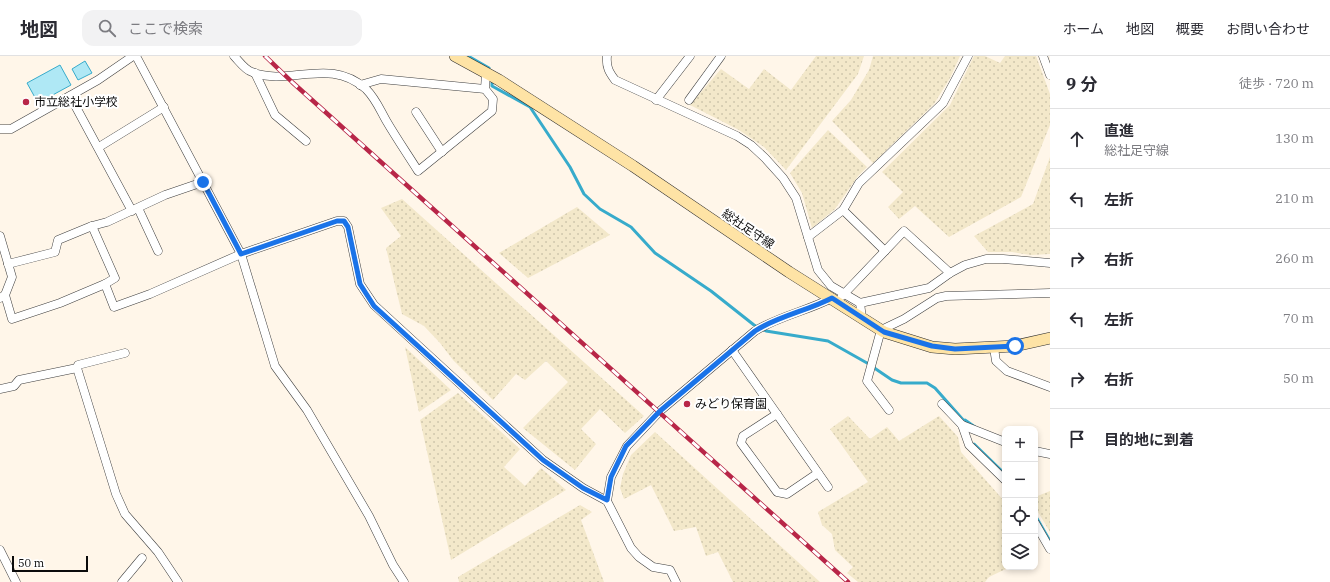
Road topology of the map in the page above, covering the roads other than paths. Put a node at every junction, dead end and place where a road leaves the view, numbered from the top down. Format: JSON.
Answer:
{"nodes":[{"id":1,"x":135,"y":56,"type":"edge"},
{"id":2,"x":234,"y":56,"type":"edge"},
{"id":3,"x":455,"y":56,"type":"edge"},
{"id":4,"x":607,"y":56,"type":"edge"},
{"id":5,"x":690,"y":56,"type":"edge"},
{"id":6,"x":721,"y":56,"type":"edge"},
{"id":7,"x":968,"y":56,"type":"edge"},
{"id":8,"x":1043,"y":56,"type":"edge"},
{"id":9,"x":255,"y":73,"type":"junction"},
{"id":10,"x":486,"y":73,"type":"junction"},
{"id":11,"x":1050,"y":75,"type":"edge"},
{"id":12,"x":360,"y":85,"type":"junction"},
{"id":13,"x":485,"y":89,"type":"junction"},
{"id":14,"x":70,"y":96,"type":"junction"},
{"id":15,"x":656,"y":100,"type":"junction"},
{"id":16,"x":689,"y":100,"type":"dead end"},
{"id":17,"x":164,"y":107,"type":"junction"},
{"id":18,"x":416,"y":112,"type":"dead end"},
{"id":19,"x":0,"y":129,"type":"edge"},
{"id":20,"x":306,"y":141,"type":"dead end"},
{"id":21,"x":99,"y":147,"type":"junction"},
{"id":22,"x":442,"y":152,"type":"junction"},
{"id":23,"x":203,"y":182,"type":"junction"},
{"id":24,"x":135,"y":210,"type":"junction"},
{"id":25,"x":843,"y":210,"type":"junction"},
{"id":26,"x":92,"y":226,"type":"junction"},
{"id":27,"x":0,"y":236,"type":"edge"},
{"id":28,"x":808,"y":237,"type":"junction"},
{"id":29,"x":158,"y":251,"type":"dead end"},
{"id":30,"x":885,"y":251,"type":"junction"},
{"id":31,"x":241,"y":254,"type":"junction"},
{"id":32,"x":1050,"y":263,"type":"edge"},
{"id":33,"x":8,"y":264,"type":"junction"},
{"id":34,"x":950,"y":273,"type":"junction"},
{"id":35,"x":105,"y":284,"type":"junction"},
{"id":36,"x":1050,"y":293,"type":"edge"},
{"id":37,"x":3,"y":296,"type":"edge"},
{"id":38,"x":838,"y":298,"type":"junction"},
{"id":39,"x":860,"y":303,"type":"junction"},
{"id":40,"x":862,"y":318,"type":"junction"},
{"id":41,"x":881,"y":330,"type":"junction"},
{"id":42,"x":1050,"y":338,"type":"edge"},
{"id":43,"x":994,"y":348,"type":"junction"},
{"id":44,"x":732,"y":350,"type":"junction"},
{"id":45,"x":125,"y":353,"type":"dead end"},
{"id":46,"x":77,"y":368,"type":"junction"},
{"id":47,"x":1050,"y":387,"type":"edge"},
{"id":48,"x":0,"y":389,"type":"edge"},
{"id":49,"x":942,"y":404,"type":"dead end"},
{"id":50,"x":889,"y":410,"type":"dead end"},
{"id":51,"x":777,"y":414,"type":"junction"},
{"id":52,"x":962,"y":425,"type":"junction"},
{"id":53,"x":1002,"y":441,"type":"edge"},
{"id":54,"x":1038,"y":452,"type":"edge"},
{"id":55,"x":1050,"y":454,"type":"edge"},
{"id":56,"x":818,"y":473,"type":"junction"},
{"id":57,"x":1002,"y":477,"type":"edge"},
{"id":58,"x":828,"y":487,"type":"dead end"},
{"id":59,"x":607,"y":500,"type":"junction"},
{"id":60,"x":1038,"y":529,"type":"edge"},
{"id":61,"x":1050,"y":549,"type":"edge"},
{"id":62,"x":0,"y":550,"type":"edge"},
{"id":63,"x":142,"y":558,"type":"dead end"},
{"id":64,"x":16,"y":582,"type":"edge"},
{"id":65,"x":122,"y":582,"type":"edge"},
{"id":66,"x":178,"y":582,"type":"edge"},
{"id":67,"x":404,"y":582,"type":"edge"},
{"id":68,"x":676,"y":582,"type":"edge"}],
"edges":[{"from":1,"to":14,"type":"street"},
{"from":1,"to":17,"type":"street"},
{"from":2,"to":9,"type":"street"},
{"from":3,"to":10,"type":"main road","name":"総社足守線"},
{"from":4,"to":15,"type":"street"},
{"from":5,"to":15,"type":"street"},
{"from":6,"to":16,"type":"street"},
{"from":7,"to":25,"type":"street"},
{"from":8,"to":11,"type":"street"},
{"from":9,"to":12,"type":"street"},
{"from":9,"to":20,"type":"street"},
{"from":10,"to":13,"type":"street"},
{"from":10,"to":38,"type":"main road","name":"総社足守線"},
{"from":12,"to":13,"type":"street"},
{"from":12,"to":22,"type":"street"},
{"from":13,"to":22,"type":"street"},
{"from":14,"to":19,"type":"street"},
{"from":14,"to":21,"type":"street"},
{"from":15,"to":28,"type":"street"},
{"from":17,"to":21,"type":"street"},
{"from":17,"to":23,"type":"street"},
{"from":18,"to":22,"type":"street"},
{"from":21,"to":24,"type":"street"},
{"from":23,"to":24,"type":"street"},
{"from":23,"to":31,"type":"street"},
{"from":24,"to":26,"type":"street"},
{"from":24,"to":29,"type":"street"},
{"from":25,"to":28,"type":"street"},
{"from":25,"to":30,"type":"street"},
{"from":26,"to":33,"type":"street"},
{"from":26,"to":35,"type":"street"},
{"from":27,"to":33,"type":"street"},
{"from":28,"to":38,"type":"street"},
{"from":30,"to":34,"type":"street"},
{"from":30,"to":38,"type":"street"},
{"from":31,"to":35,"type":"street"},
{"from":31,"to":59,"type":"street"},
{"from":31,"to":67,"type":"street"},
{"from":32,"to":34,"type":"street"},
{"from":33,"to":37,"type":"street"},
{"from":34,"to":39,"type":"street"},
{"from":35,"to":37,"type":"street"},
{"from":36,"to":41,"type":"street"},
{"from":38,"to":39,"type":"street"},
{"from":38,"to":40,"type":"main road","name":"総社足守線"},
{"from":38,"to":44,"type":"street"},
{"from":39,"to":40,"type":"street"},
{"from":40,"to":41,"type":"main road","name":"総社足守線"},
{"from":41,"to":43,"type":"main road","name":"総社足守線"},
{"from":41,"to":50,"type":"street"},
{"from":42,"to":43,"type":"main road","name":"総社足守線"},
{"from":43,"to":47,"type":"street"},
{"from":44,"to":51,"type":"street"},
{"from":44,"to":59,"type":"street"},
{"from":45,"to":46,"type":"street"},
{"from":46,"to":48,"type":"street"},
{"from":46,"to":66,"type":"street"},
{"from":49,"to":52,"type":"street"},
{"from":51,"to":56,"type":"street"},
{"from":51,"to":56,"type":"street"},
{"from":52,"to":53,"type":"street"},
{"from":52,"to":57,"type":"street"},
{"from":54,"to":55,"type":"street"},
{"from":56,"to":58,"type":"street"},
{"from":59,"to":68,"type":"street"},
{"from":60,"to":61,"type":"street"},
{"from":62,"to":64,"type":"street"},
{"from":63,"to":65,"type":"street"}]}
